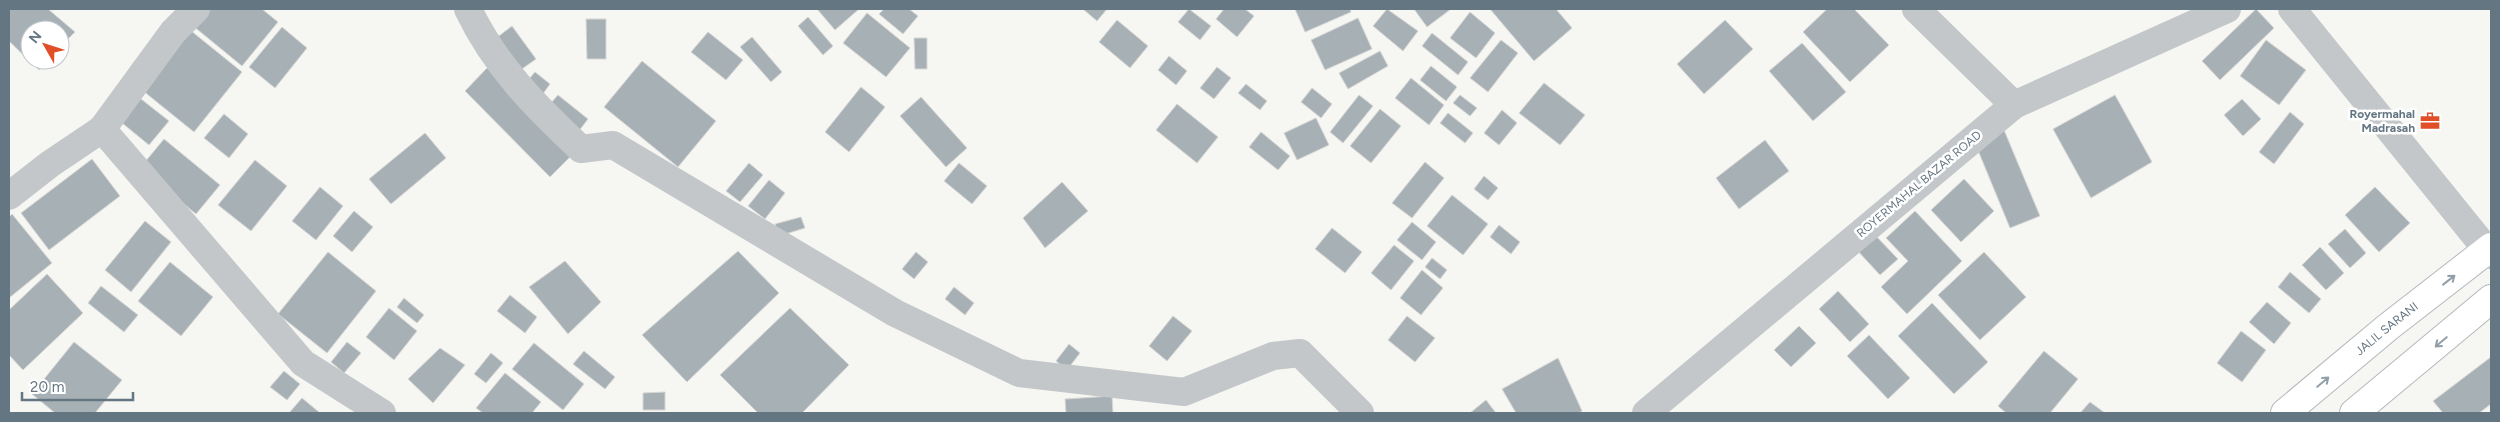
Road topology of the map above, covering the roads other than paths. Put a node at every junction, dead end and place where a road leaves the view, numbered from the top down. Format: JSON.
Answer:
{"nodes":[{"id":1,"x":196,"y":9,"type":"edge"},
{"id":2,"x":468,"y":9,"type":"edge"},
{"id":3,"x":1916,"y":9,"type":"edge"},
{"id":4,"x":2227,"y":9,"type":"edge"},
{"id":5,"x":2292,"y":9,"type":"edge"},
{"id":6,"x":2014,"y":105,"type":"junction"},
{"id":7,"x":102,"y":129,"type":"junction"},
{"id":8,"x":9,"y":196,"type":"edge"},
{"id":9,"x":2490,"y":251,"type":"edge"},
{"id":10,"x":2491,"y":299,"type":"edge"},
{"id":11,"x":382,"y":413,"type":"edge"},
{"id":12,"x":1360,"y":413,"type":"edge"},
{"id":13,"x":1646,"y":413,"type":"edge"},
{"id":14,"x":2286,"y":413,"type":"edge"},
{"id":15,"x":2354,"y":413,"type":"edge"}],
"edges":[{"from":1,"to":7,"type":"street"},
{"from":2,"to":12,"type":"street"},
{"from":3,"to":6,"type":"street"},
{"from":4,"to":6,"type":"street","name":"ROYERMAHAL BAZAR ROAD"},
{"from":5,"to":9,"type":"street"},
{"from":6,"to":13,"type":"street","name":"ROYERMAHAL BAZAR ROAD"},
{"from":7,"to":8,"type":"street"},
{"from":7,"to":11,"type":"street"},
{"from":14,"to":9,"type":"main road","name":"JALIL SARANI","one_way":true},
{"from":10,"to":15,"type":"main road","one_way":true}]}
